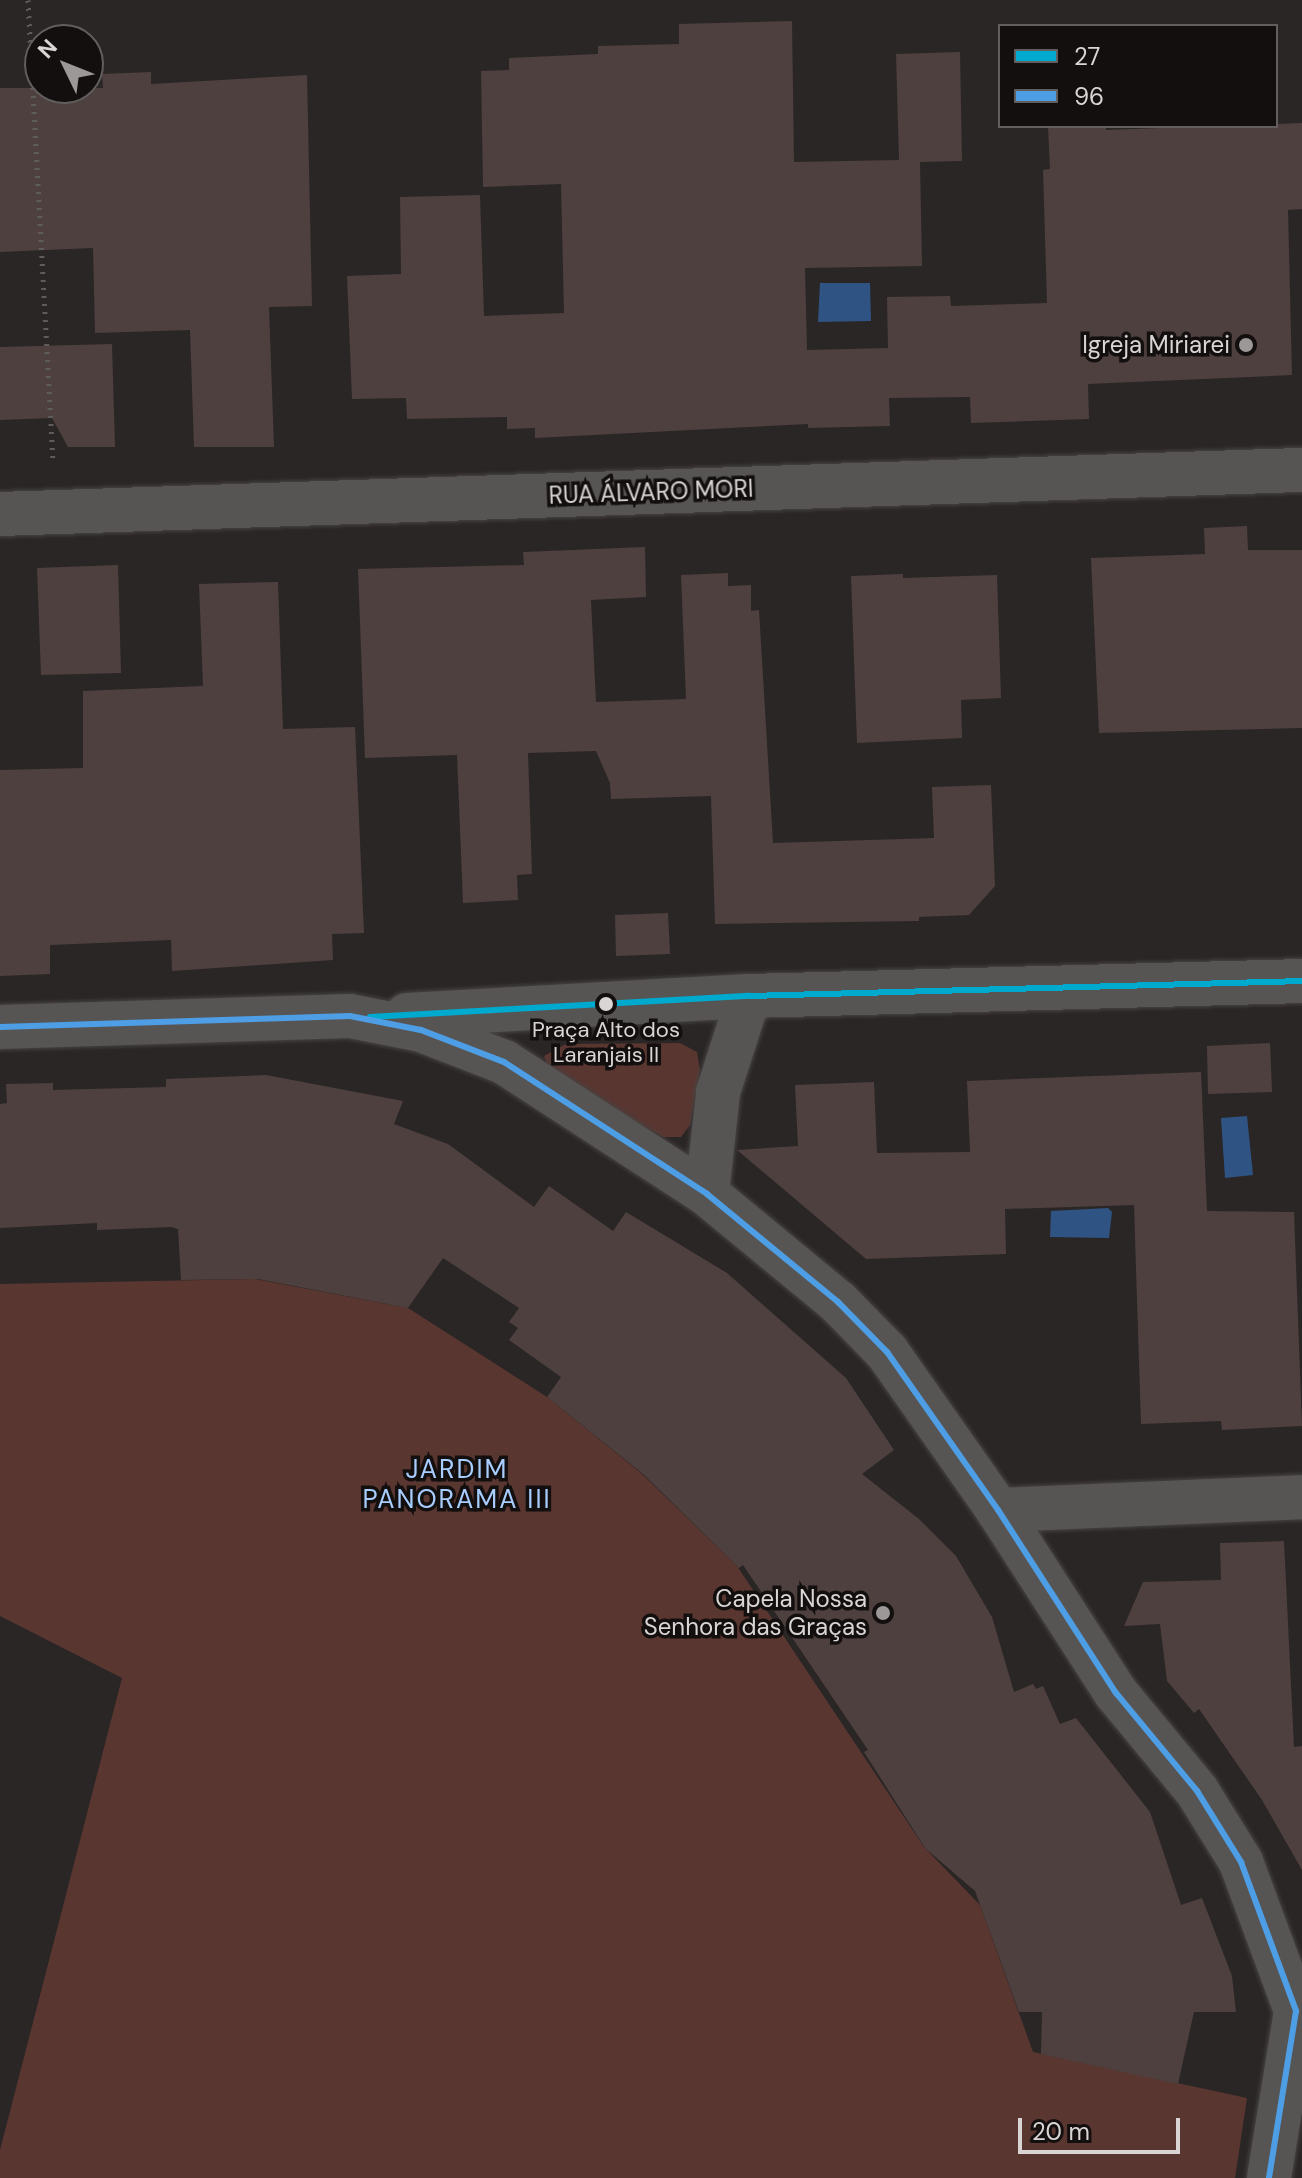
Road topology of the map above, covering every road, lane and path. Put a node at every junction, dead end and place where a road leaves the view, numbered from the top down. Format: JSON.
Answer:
{"nodes":[{"id":1,"x":28,"y":0,"type":"edge"},
{"id":2,"x":1302,"y":470,"type":"edge"},
{"id":3,"x":55,"y":512,"type":"junction"},
{"id":4,"x":0,"y":514,"type":"edge"},
{"id":5,"x":1302,"y":981,"type":"edge"},
{"id":6,"x":749,"y":996,"type":"junction"},
{"id":7,"x":368,"y":1017,"type":"junction"},
{"id":8,"x":0,"y":1027,"type":"edge"},
{"id":9,"x":707,"y":1194,"type":"junction"},
{"id":10,"x":1302,"y":1497,"type":"edge"},
{"id":11,"x":998,"y":1510,"type":"junction"},
{"id":12,"x":1300,"y":2013,"type":"edge"},
{"id":13,"x":1269,"y":2178,"type":"edge"}],
"edges":[{"from":1,"to":3,"type":"path"},
{"from":2,"to":3,"type":"street","name":"RUA ÁLVARO MORI"},
{"from":3,"to":4,"type":"street","name":"RUA ÁLVARO MORI"},
{"from":5,"to":6,"type":"street"},
{"from":6,"to":7,"type":"street"},
{"from":6,"to":9,"type":"street"},
{"from":7,"to":8,"type":"street"},
{"from":7,"to":9,"type":"street"},
{"from":9,"to":11,"type":"street"},
{"from":10,"to":11,"type":"street"},
{"from":11,"to":12,"type":"street"},
{"from":12,"to":13,"type":"street"}]}
